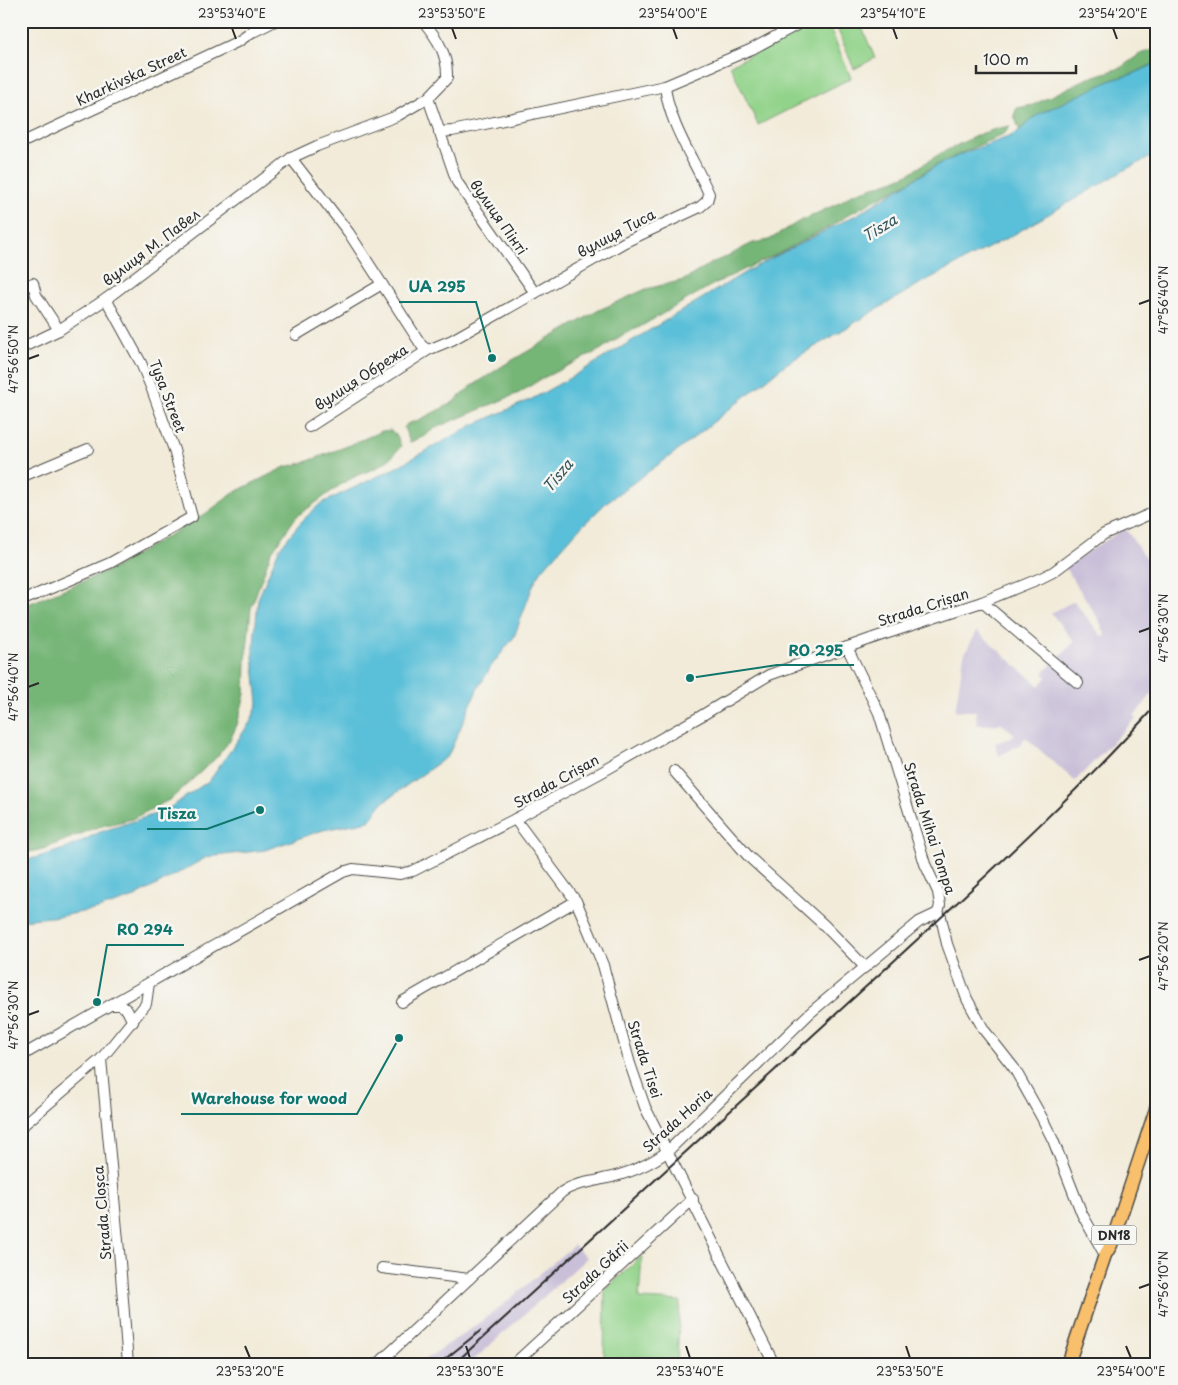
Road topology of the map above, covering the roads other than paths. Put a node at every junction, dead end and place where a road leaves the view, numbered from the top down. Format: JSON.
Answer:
{"nodes":[{"id":1,"x":261,"y":21,"type":"edge"},
{"id":2,"x":275,"y":21,"type":"edge"},
{"id":3,"x":423,"y":21,"type":"edge"},
{"id":4,"x":804,"y":21,"type":"edge"},
{"id":5,"x":252,"y":32,"type":"junction"},
{"id":6,"x":665,"y":86,"type":"junction"},
{"id":7,"x":428,"y":98,"type":"junction"},
{"id":8,"x":439,"y":132,"type":"junction"},
{"id":9,"x":21,"y":143,"type":"edge"},
{"id":10,"x":291,"y":158,"type":"junction"},
{"id":11,"x":382,"y":284,"type":"junction"},
{"id":12,"x":21,"y":290,"type":"edge"},
{"id":13,"x":536,"y":293,"type":"junction"},
{"id":14,"x":106,"y":299,"type":"junction"},
{"id":15,"x":59,"y":330,"type":"junction"},
{"id":16,"x":296,"y":335,"type":"dead end"},
{"id":17,"x":21,"y":348,"type":"edge"},
{"id":18,"x":428,"y":350,"type":"junction"},
{"id":19,"x":309,"y":427,"type":"dead end"},
{"id":20,"x":88,"y":449,"type":"dead end"},
{"id":21,"x":21,"y":477,"type":"edge"},
{"id":22,"x":1157,"y":511,"type":"edge"},
{"id":23,"x":21,"y":600,"type":"edge"},
{"id":24,"x":982,"y":602,"type":"junction"},
{"id":25,"x":848,"y":647,"type":"junction"},
{"id":26,"x":1078,"y":683,"type":"dead end"},
{"id":27,"x":674,"y":771,"type":"dead end"},
{"id":28,"x":515,"y":820,"type":"junction"},
{"id":29,"x":576,"y":901,"type":"junction"},
{"id":30,"x":938,"y":913,"type":"junction"},
{"id":31,"x":865,"y":967,"type":"junction"},
{"id":32,"x":149,"y":983,"type":"junction"},
{"id":33,"x":402,"y":1002,"type":"dead end"},
{"id":34,"x":110,"y":1005,"type":"junction"},
{"id":35,"x":133,"y":1022,"type":"junction"},
{"id":36,"x":21,"y":1056,"type":"edge"},
{"id":37,"x":101,"y":1059,"type":"junction"},
{"id":38,"x":1157,"y":1106,"type":"edge"},
{"id":39,"x":21,"y":1127,"type":"edge"},
{"id":40,"x":668,"y":1151,"type":"junction"},
{"id":41,"x":693,"y":1200,"type":"junction"},
{"id":42,"x":1106,"y":1255,"type":"junction"},
{"id":43,"x":382,"y":1268,"type":"dead end"},
{"id":44,"x":468,"y":1279,"type":"junction"},
{"id":45,"x":128,"y":1364,"type":"edge"},
{"id":46,"x":378,"y":1364,"type":"edge"},
{"id":47,"x":514,"y":1364,"type":"edge"},
{"id":48,"x":774,"y":1364,"type":"edge"},
{"id":49,"x":1068,"y":1364,"type":"edge"}],
"edges":[{"from":1,"to":5,"type":"street","name":"Kharkivska Street"},
{"from":2,"to":5,"type":"street","name":"Kharkivska Street"},
{"from":3,"to":7,"type":"street"},
{"from":4,"to":6,"type":"street"},
{"from":5,"to":9,"type":"street","name":"Kharkivska Street"},
{"from":6,"to":8,"type":"street"},
{"from":6,"to":13,"type":"street","name":"вулиця Тиса"},
{"from":7,"to":8,"type":"street","name":"вулиця Пінті"},
{"from":7,"to":10,"type":"street","name":"вулиця М. Павел"},
{"from":8,"to":13,"type":"street","name":"вулиця Пінті"},
{"from":10,"to":11,"type":"street"},
{"from":10,"to":14,"type":"street","name":"вулиця М. Павел"},
{"from":11,"to":16,"type":"street"},
{"from":11,"to":18,"type":"street"},
{"from":12,"to":15,"type":"street"},
{"from":13,"to":18,"type":"street","name":"вулиця Тиса"},
{"from":14,"to":15,"type":"street","name":"вулиця М. Павел"},
{"from":14,"to":23,"type":"street","name":"Tysa Street"},
{"from":15,"to":17,"type":"street","name":"вулиця М. Павел"},
{"from":18,"to":19,"type":"street","name":"вулиця Обрежа"},
{"from":20,"to":21,"type":"street"},
{"from":22,"to":24,"type":"street","name":"Strada Crișan"},
{"from":24,"to":25,"type":"street","name":"Strada Crișan"},
{"from":24,"to":26,"type":"street"},
{"from":25,"to":28,"type":"street","name":"Strada Crișan"},
{"from":25,"to":30,"type":"street","name":"Strada Mihai Tompa"},
{"from":27,"to":31,"type":"street"},
{"from":28,"to":29,"type":"street","name":"Strada Tisei"},
{"from":28,"to":32,"type":"street","name":"Strada Crișan"},
{"from":29,"to":33,"type":"street"},
{"from":29,"to":40,"type":"street","name":"Strada Tisei"},
{"from":30,"to":31,"type":"street","name":"Strada Horia"},
{"from":30,"to":42,"type":"street","name":"Strada Mihai Tompa"},
{"from":31,"to":40,"type":"street","name":"Strada Horia"},
{"from":32,"to":34,"type":"street","name":"Strada Crișan"},
{"from":32,"to":35,"type":"street"},
{"from":34,"to":35,"type":"street"},
{"from":34,"to":36,"type":"street","name":"Strada Crișan"},
{"from":35,"to":37,"type":"street"},
{"from":37,"to":39,"type":"street"},
{"from":37,"to":45,"type":"street","name":"Strada Cloșca"},
{"from":38,"to":42,"type":"main road","number":"DN18"},
{"from":40,"to":41,"type":"street","name":"Strada Tisei"},
{"from":40,"to":44,"type":"street","name":"Strada Horia"},
{"from":41,"to":47,"type":"street","name":"Strada Gării"},
{"from":41,"to":48,"type":"street","name":"Strada Tisei"},
{"from":42,"to":49,"type":"main road","number":"DN18"},
{"from":43,"to":44,"type":"street"},
{"from":44,"to":46,"type":"street","name":"Strada Horia"}]}
